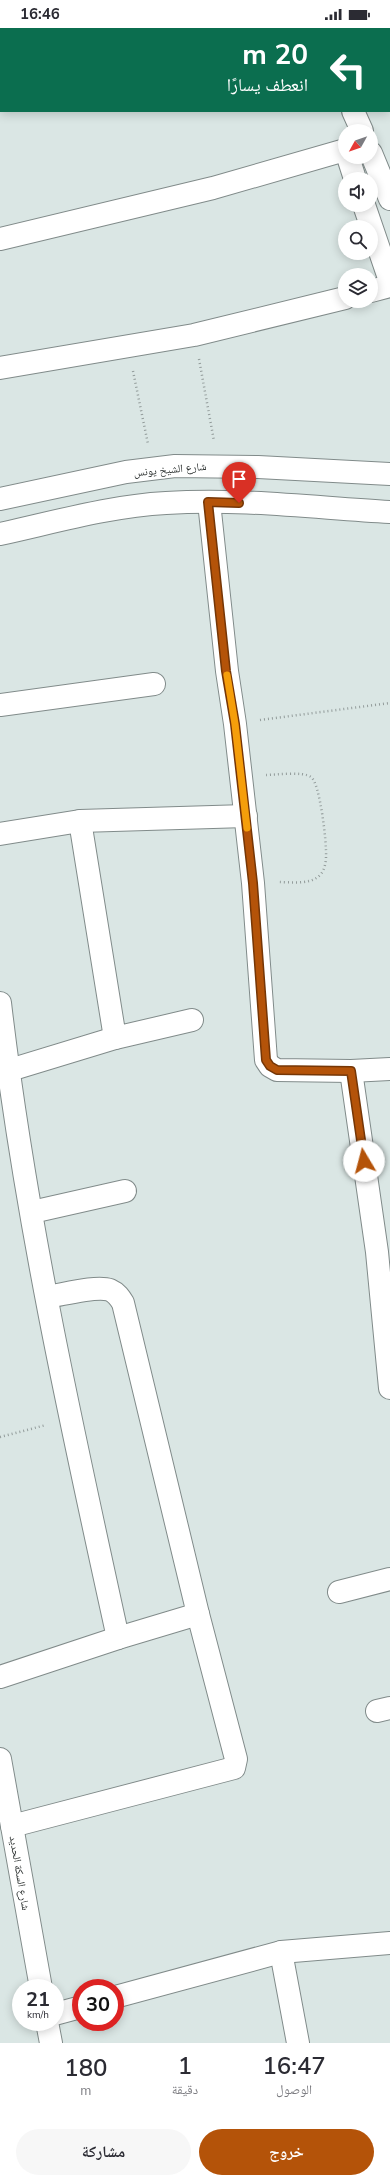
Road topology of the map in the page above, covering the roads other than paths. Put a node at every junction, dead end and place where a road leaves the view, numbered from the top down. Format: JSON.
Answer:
{"nodes":[{"id":1,"x":354,"y":112,"type":"edge"},
{"id":2,"x":359,"y":124,"type":"edge"},
{"id":3,"x":338,"y":152,"type":"edge"},
{"id":4,"x":376,"y":164,"type":"edge"},
{"id":5,"x":390,"y":199,"type":"edge"},
{"id":6,"x":366,"y":212,"type":"edge"},
{"id":7,"x":0,"y":240,"type":"edge"},
{"id":8,"x":390,"y":281,"type":"edge"},
{"id":9,"x":390,"y":286,"type":"edge"},
{"id":10,"x":378,"y":289,"type":"edge"},
{"id":11,"x":338,"y":300,"type":"edge"},
{"id":12,"x":0,"y":368,"type":"edge"},
{"id":13,"x":390,"y":474,"type":"edge"},
{"id":14,"x":0,"y":499,"type":"edge"},
{"id":15,"x":208,"y":502,"type":"junction"},
{"id":16,"x":390,"y":512,"type":"edge"},
{"id":17,"x":0,"y":534,"type":"edge"},
{"id":18,"x":154,"y":684,"type":"dead end"},
{"id":19,"x":0,"y":705,"type":"edge"},
{"id":20,"x":246,"y":816,"type":"junction"},
{"id":21,"x":80,"y":821,"type":"junction"},
{"id":22,"x":0,"y":834,"type":"edge"},
{"id":23,"x":0,"y":1004,"type":"edge"},
{"id":24,"x":192,"y":1020,"type":"dead end"},
{"id":25,"x":115,"y":1038,"type":"junction"},
{"id":26,"x":390,"y":1069,"type":"edge"},
{"id":27,"x":351,"y":1071,"type":"junction"},
{"id":28,"x":4,"y":1072,"type":"edge"},
{"id":29,"x":125,"y":1191,"type":"dead end"},
{"id":30,"x":32,"y":1212,"type":"junction"},
{"id":31,"x":383,"y":1251,"type":"edge"},
{"id":32,"x":47,"y":1297,"type":"junction"},
{"id":33,"x":390,"y":1388,"type":"edge"},
{"id":34,"x":390,"y":1579,"type":"edge"},
{"id":35,"x":339,"y":1592,"type":"dead end"},
{"id":36,"x":198,"y":1614,"type":"junction"},
{"id":37,"x":118,"y":1638,"type":"junction"},
{"id":38,"x":0,"y":1677,"type":"edge"},
{"id":39,"x":0,"y":1759,"type":"edge"},
{"id":40,"x":12,"y":1826,"type":"junction"},
{"id":41,"x":390,"y":1943,"type":"edge"},
{"id":42,"x":281,"y":1952,"type":"junction"},
{"id":43,"x":39,"y":1979,"type":"edge"},
{"id":44,"x":124,"y":1995,"type":"edge"},
{"id":45,"x":49,"y":2031,"type":"edge"},
{"id":46,"x":51,"y":2043,"type":"edge"},
{"id":47,"x":298,"y":2043,"type":"edge"}],
"edges":[{"from":1,"to":2,"type":"street"},
{"from":3,"to":7,"type":"street"},
{"from":4,"to":5,"type":"street"},
{"from":6,"to":8,"type":"street"},
{"from":9,"to":10,"type":"street"},
{"from":11,"to":12,"type":"street"},
{"from":13,"to":14,"type":"street","name":"شارع الشيخ يونس"},
{"from":15,"to":16,"type":"street"},
{"from":15,"to":17,"type":"street"},
{"from":15,"to":20,"type":"street"},
{"from":18,"to":19,"type":"street"},
{"from":20,"to":21,"type":"street"},
{"from":20,"to":27,"type":"street"},
{"from":21,"to":22,"type":"street"},
{"from":21,"to":25,"type":"street"},
{"from":23,"to":28,"type":"street"},
{"from":24,"to":25,"type":"street"},
{"from":25,"to":28,"type":"street"},
{"from":26,"to":27,"type":"street"},
{"from":27,"to":31,"type":"street"},
{"from":28,"to":30,"type":"street"},
{"from":29,"to":30,"type":"street"},
{"from":30,"to":32,"type":"street"},
{"from":31,"to":33,"type":"street"},
{"from":32,"to":36,"type":"street"},
{"from":32,"to":37,"type":"street"},
{"from":34,"to":35,"type":"street"},
{"from":36,"to":37,"type":"street"},
{"from":36,"to":40,"type":"street"},
{"from":37,"to":38,"type":"street"},
{"from":39,"to":40,"type":"street","name":"شارع السكة الحديد"},
{"from":40,"to":43,"type":"street","name":"شارع السكة الحديد"},
{"from":41,"to":42,"type":"street"},
{"from":42,"to":44,"type":"street"},
{"from":42,"to":47,"type":"street"},
{"from":45,"to":46,"type":"street"}]}
